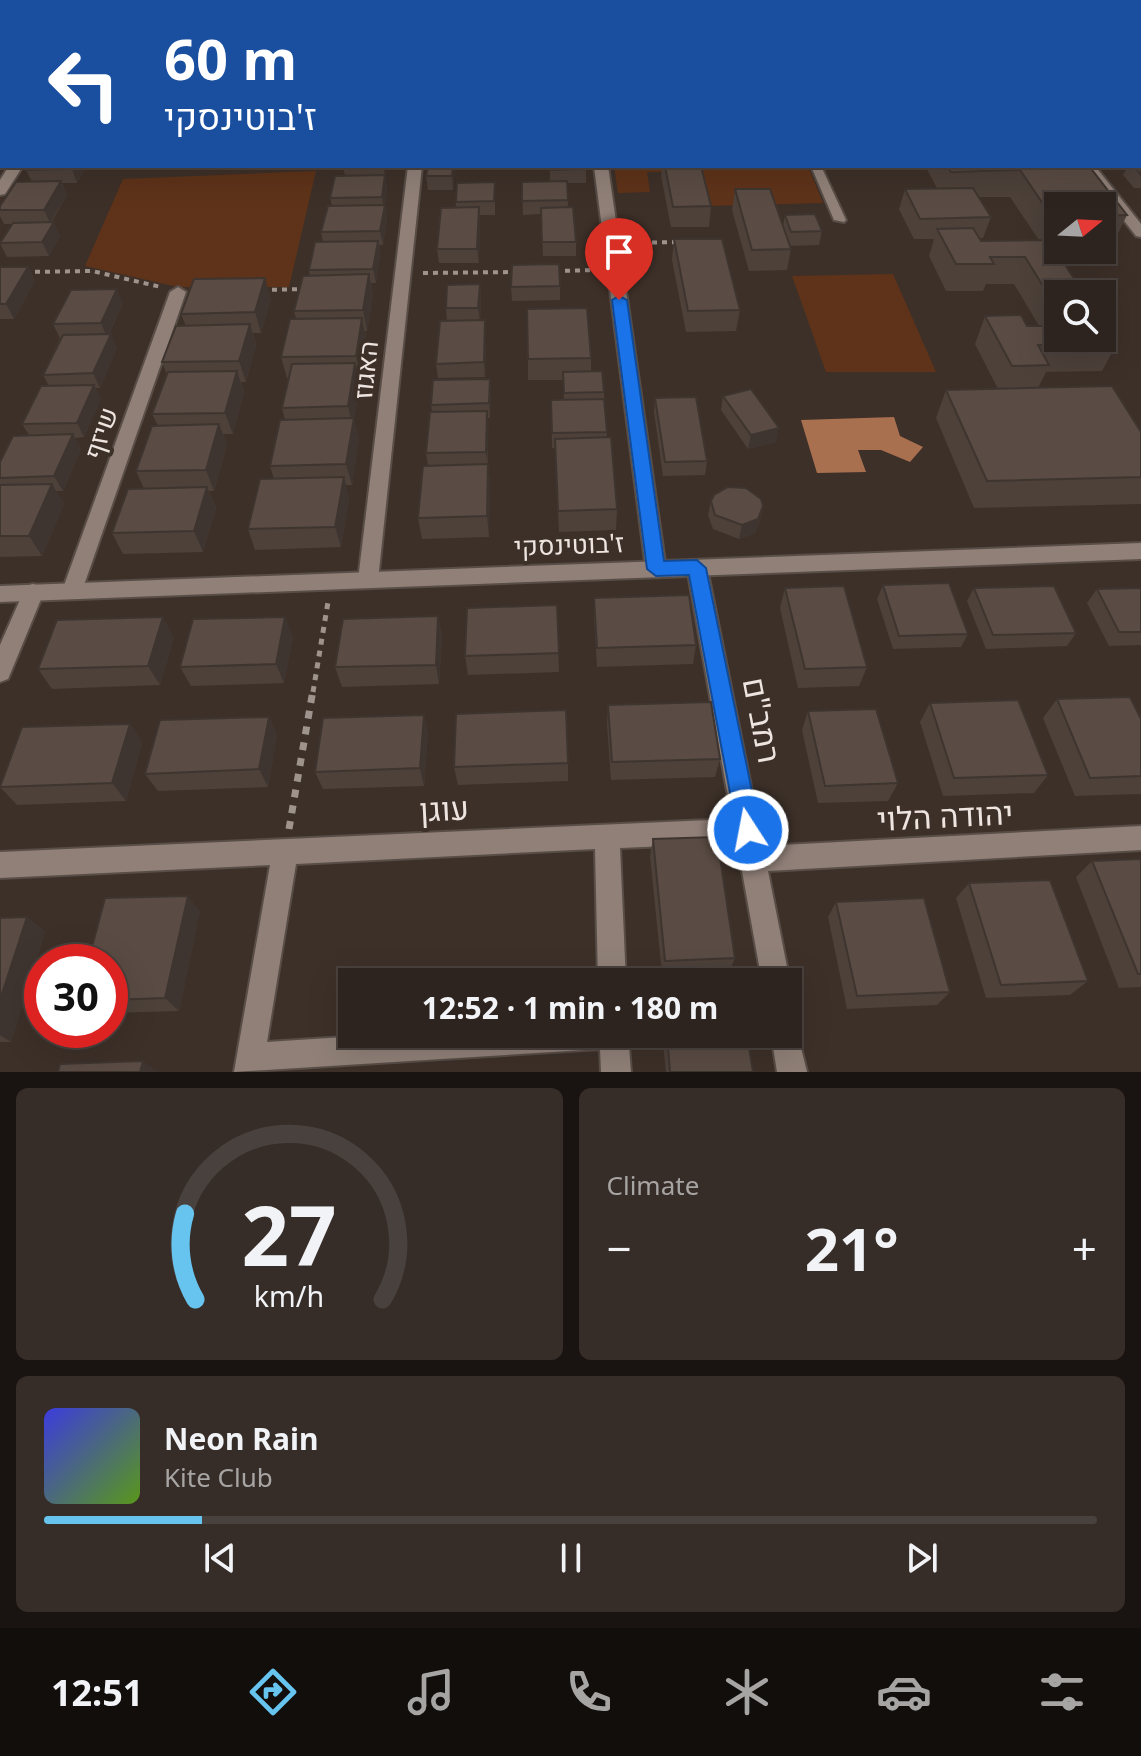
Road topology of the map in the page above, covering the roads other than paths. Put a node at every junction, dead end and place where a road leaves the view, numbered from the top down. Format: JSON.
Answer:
{"nodes":[{"id":1,"x":15,"y":168,"type":"edge"},
{"id":2,"x":415,"y":168,"type":"edge"},
{"id":3,"x":601,"y":168,"type":"edge"},
{"id":4,"x":817,"y":168,"type":"edge"},
{"id":5,"x":1090,"y":168,"type":"edge"},
{"id":6,"x":2,"y":185,"type":"edge"},
{"id":7,"x":840,"y":220,"type":"dead end"},
{"id":8,"x":1141,"y":233,"type":"edge"},
{"id":9,"x":178,"y":292,"type":"road end"},
{"id":10,"x":1141,"y":551,"type":"edge"},
{"id":11,"x":697,"y":568,"type":"junction"},
{"id":12,"x":656,"y":569,"type":"junction"},
{"id":13,"x":368,"y":580,"type":"junction"},
{"id":14,"x":72,"y":591,"type":"junction"},
{"id":15,"x":33,"y":592,"type":"junction"},
{"id":16,"x":0,"y":594,"type":"edge"},
{"id":17,"x":0,"y":672,"type":"edge"},
{"id":18,"x":748,"y":830,"type":"junction"},
{"id":19,"x":607,"y":837,"type":"junction"},
{"id":20,"x":1141,"y":838,"type":"edge"},
{"id":21,"x":285,"y":852,"type":"junction"},
{"id":22,"x":753,"y":859,"type":"junction"},
{"id":23,"x":0,"y":865,"type":"edge"},
{"id":24,"x":612,"y":968,"type":"edge"},
{"id":25,"x":773,"y":968,"type":"edge"},
{"id":26,"x":448,"y":1048,"type":"edge"},
{"id":27,"x":614,"y":1048,"type":"edge"},
{"id":28,"x":788,"y":1048,"type":"edge"},
{"id":29,"x":248,"y":1065,"type":"edge"},
{"id":30,"x":616,"y":1072,"type":"edge"},
{"id":31,"x":792,"y":1072,"type":"edge"}],
"edges":[{"from":1,"to":6,"type":"street"},
{"from":2,"to":13,"type":"street","name":"האגוז"},
{"from":3,"to":12,"type":"street"},
{"from":4,"to":7,"type":"lane"},
{"from":5,"to":8,"type":"street"},
{"from":9,"to":14,"type":"street","name":"שיזף"},
{"from":10,"to":11,"type":"street","name":"ז'בוטינסקי"},
{"from":11,"to":12,"type":"street","name":"ז'בוטינסקי"},
{"from":11,"to":18,"type":"street","name":"רמב\"ם"},
{"from":12,"to":13,"type":"street","name":"ז'בוטינסקי"},
{"from":13,"to":14,"type":"street","name":"ז'בוטינסקי"},
{"from":14,"to":15,"type":"street","name":"ז'בוטינסקי"},
{"from":15,"to":16,"type":"street","name":"ז'בוטינסקי"},
{"from":15,"to":17,"type":"street"},
{"from":18,"to":19,"type":"street","name":"עוגן"},
{"from":18,"to":22,"type":"street","name":"רמב\"ם"},
{"from":19,"to":21,"type":"street","name":"עוגן"},
{"from":19,"to":24,"type":"street"},
{"from":20,"to":22,"type":"street","name":"יהודה הלוי"},
{"from":21,"to":23,"type":"street","name":"עוגן"},
{"from":21,"to":29,"type":"street"},
{"from":22,"to":25,"type":"street","name":"רמב\"ם"},
{"from":26,"to":29,"type":"street"},
{"from":27,"to":30,"type":"street"},
{"from":28,"to":31,"type":"street"}]}
